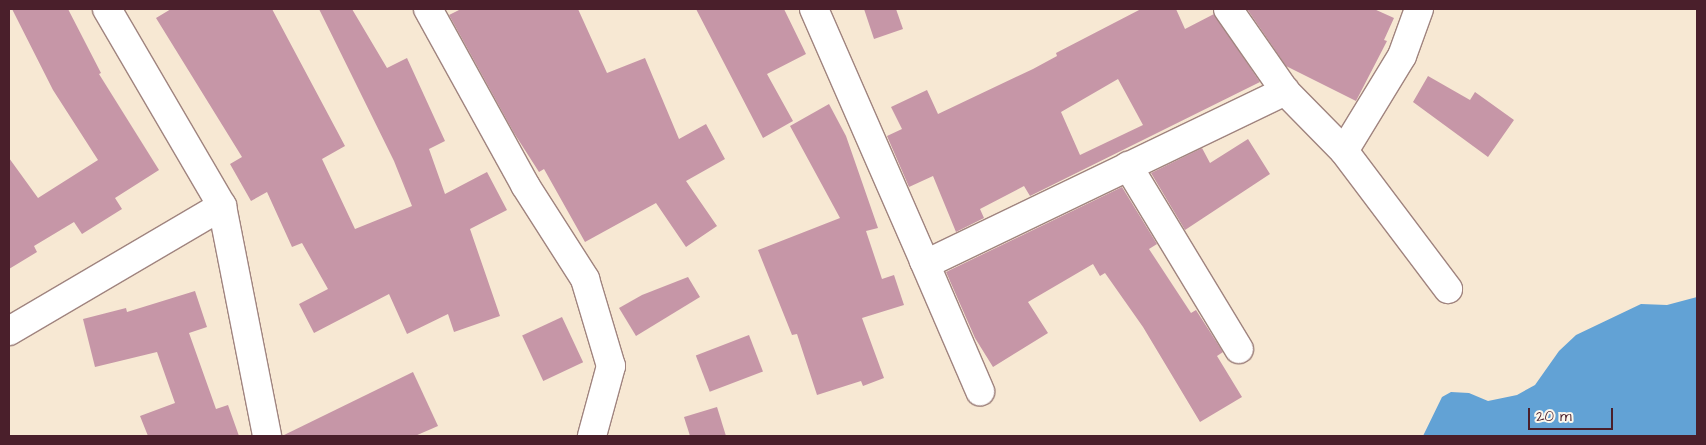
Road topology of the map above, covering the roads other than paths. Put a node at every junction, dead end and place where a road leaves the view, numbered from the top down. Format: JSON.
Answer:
{"nodes":[{"id":1,"x":107,"y":9,"type":"edge"},
{"id":2,"x":428,"y":9,"type":"edge"},
{"id":3,"x":814,"y":9,"type":"edge"},
{"id":4,"x":1228,"y":9,"type":"edge"},
{"id":5,"x":1419,"y":9,"type":"edge"},
{"id":6,"x":1285,"y":91,"type":"junction"},
{"id":7,"x":1344,"y":151,"type":"junction"},
{"id":8,"x":1128,"y":166,"type":"junction"},
{"id":9,"x":222,"y":206,"type":"junction"},
{"id":10,"x":924,"y":261,"type":"junction"},
{"id":11,"x":1448,"y":289,"type":"dead end"},
{"id":12,"x":9,"y":330,"type":"edge"},
{"id":13,"x":1239,"y":349,"type":"dead end"},
{"id":14,"x":980,"y":391,"type":"dead end"},
{"id":15,"x":267,"y":436,"type":"edge"},
{"id":16,"x":592,"y":436,"type":"edge"}],
"edges":[{"from":1,"to":9,"type":"street"},
{"from":2,"to":16,"type":"street"},
{"from":3,"to":10,"type":"street"},
{"from":4,"to":6,"type":"street"},
{"from":5,"to":7,"type":"street"},
{"from":6,"to":7,"type":"street"},
{"from":6,"to":8,"type":"street"},
{"from":7,"to":11,"type":"street"},
{"from":8,"to":10,"type":"street"},
{"from":8,"to":13,"type":"street"},
{"from":9,"to":12,"type":"street"},
{"from":9,"to":15,"type":"street"},
{"from":10,"to":14,"type":"street"}]}
